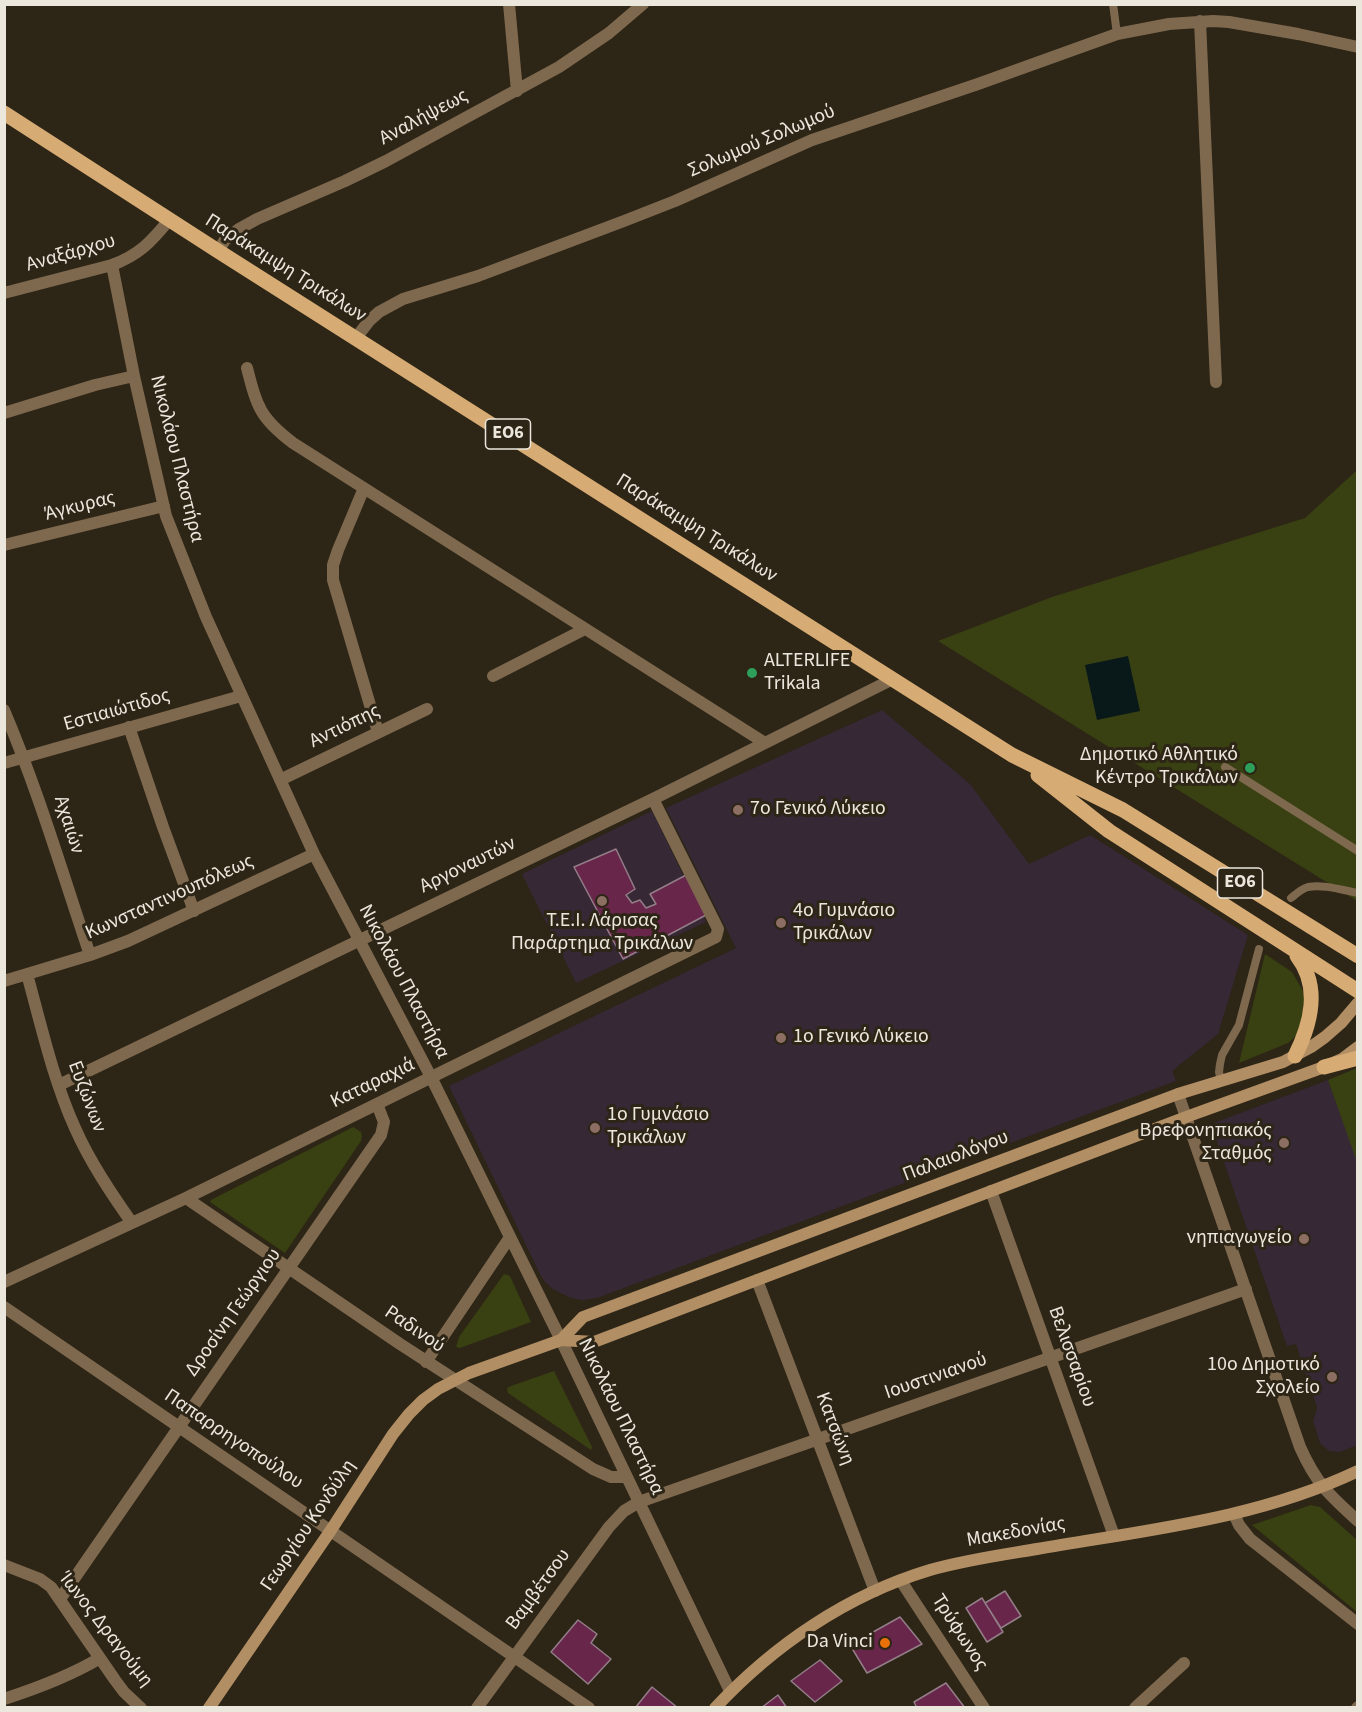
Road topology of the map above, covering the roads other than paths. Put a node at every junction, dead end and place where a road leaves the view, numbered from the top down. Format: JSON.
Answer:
{"nodes":[{"id":1,"x":509,"y":4,"type":"edge"},
{"id":2,"x":643,"y":4,"type":"edge"},
{"id":3,"x":1113,"y":4,"type":"edge"},
{"id":4,"x":1200,"y":21,"type":"junction"},
{"id":5,"x":1117,"y":34,"type":"junction"},
{"id":6,"x":1358,"y":47,"type":"edge"},
{"id":7,"x":517,"y":91,"type":"junction"},
{"id":8,"x":4,"y":113,"type":"edge"},
{"id":9,"x":169,"y":220,"type":"junction"},
{"id":10,"x":218,"y":251,"type":"junction"},
{"id":11,"x":112,"y":265,"type":"junction"},
{"id":12,"x":4,"y":293,"type":"edge"},
{"id":13,"x":356,"y":338,"type":"junction"},
{"id":14,"x":247,"y":368,"type":"dead end"},
{"id":15,"x":134,"y":376,"type":"junction"},
{"id":16,"x":1216,"y":382,"type":"dead end"},
{"id":17,"x":4,"y":413,"type":"edge"},
{"id":18,"x":364,"y":488,"type":"junction"},
{"id":19,"x":164,"y":506,"type":"junction"},
{"id":20,"x":4,"y":545,"type":"edge"},
{"id":21,"x":585,"y":629,"type":"junction"},
{"id":22,"x":493,"y":676,"type":"dead end"},
{"id":23,"x":893,"y":679,"type":"junction"},
{"id":24,"x":241,"y":696,"type":"junction"},
{"id":25,"x":427,"y":709,"type":"dead end"},
{"id":26,"x":4,"y":710,"type":"edge"},
{"id":27,"x":129,"y":728,"type":"junction"},
{"id":28,"x":378,"y":732,"type":"junction"},
{"id":29,"x":765,"y":743,"type":"junction"},
{"id":30,"x":1012,"y":754,"type":"junction"},
{"id":31,"x":25,"y":757,"type":"junction"},
{"id":32,"x":4,"y":763,"type":"edge"},
{"id":33,"x":1225,"y":767,"type":"dead end"},
{"id":34,"x":280,"y":780,"type":"junction"},
{"id":35,"x":653,"y":799,"type":"junction"},
{"id":36,"x":1358,"y":851,"type":"edge"},
{"id":37,"x":314,"y":854,"type":"junction"},
{"id":38,"x":1358,"y":893,"type":"edge"},
{"id":39,"x":1291,"y":898,"type":"dead end"},
{"id":40,"x":194,"y":911,"type":"junction"},
{"id":41,"x":359,"y":940,"type":"junction"},
{"id":42,"x":1286,"y":946,"type":"junction"},
{"id":43,"x":1259,"y":949,"type":"dead end"},
{"id":44,"x":90,"y":954,"type":"junction"},
{"id":45,"x":1357,"y":955,"type":"edge"},
{"id":46,"x":27,"y":974,"type":"junction"},
{"id":47,"x":4,"y":981,"type":"edge"},
{"id":48,"x":1358,"y":991,"type":"edge"},
{"id":49,"x":1358,"y":1003,"type":"edge"},
{"id":50,"x":1358,"y":1047,"type":"edge"},
{"id":51,"x":1295,"y":1056,"type":"junction"},
{"id":52,"x":1358,"y":1058,"type":"edge"},
{"id":53,"x":1324,"y":1067,"type":"junction"},
{"id":54,"x":430,"y":1077,"type":"junction"},
{"id":55,"x":1221,"y":1081,"type":"junction"},
{"id":56,"x":59,"y":1085,"type":"junction"},
{"id":57,"x":1178,"y":1094,"type":"junction"},
{"id":58,"x":377,"y":1104,"type":"junction"},
{"id":59,"x":1186,"y":1116,"type":"junction"},
{"id":60,"x":990,"y":1191,"type":"junction"},
{"id":61,"x":186,"y":1198,"type":"junction"},
{"id":62,"x":132,"y":1223,"type":"junction"},
{"id":63,"x":510,"y":1237,"type":"junction"},
{"id":64,"x":288,"y":1269,"type":"junction"},
{"id":65,"x":757,"y":1280,"type":"junction"},
{"id":66,"x":4,"y":1282,"type":"edge"},
{"id":67,"x":1246,"y":1289,"type":"junction"},
{"id":68,"x":4,"y":1307,"type":"edge"},
{"id":69,"x":561,"y":1340,"type":"junction"},
{"id":70,"x":1050,"y":1357,"type":"junction"},
{"id":71,"x":426,"y":1362,"type":"junction"},
{"id":72,"x":454,"y":1380,"type":"junction"},
{"id":73,"x":179,"y":1427,"type":"junction"},
{"id":74,"x":817,"y":1439,"type":"junction"},
{"id":75,"x":1358,"y":1472,"type":"edge"},
{"id":76,"x":627,"y":1477,"type":"junction"},
{"id":77,"x":1322,"y":1487,"type":"junction"},
{"id":78,"x":639,"y":1502,"type":"junction"},
{"id":79,"x":1234,"y":1514,"type":"junction"},
{"id":80,"x":1358,"y":1521,"type":"edge"},
{"id":81,"x":331,"y":1530,"type":"junction"},
{"id":82,"x":1114,"y":1536,"type":"junction"},
{"id":83,"x":4,"y":1565,"type":"edge"},
{"id":84,"x":901,"y":1581,"type":"junction"},
{"id":85,"x":875,"y":1592,"type":"junction"},
{"id":86,"x":60,"y":1599,"type":"junction"},
{"id":87,"x":1358,"y":1624,"type":"edge"},
{"id":88,"x":514,"y":1657,"type":"junction"},
{"id":89,"x":100,"y":1659,"type":"junction"},
{"id":90,"x":1184,"y":1663,"type":"dead end"},
{"id":91,"x":730,"y":1691,"type":"junction"},
{"id":92,"x":4,"y":1699,"type":"edge"},
{"id":93,"x":141,"y":1707,"type":"edge"},
{"id":94,"x":209,"y":1707,"type":"edge"},
{"id":95,"x":477,"y":1707,"type":"edge"},
{"id":96,"x":589,"y":1707,"type":"edge"},
{"id":97,"x":715,"y":1707,"type":"edge"},
{"id":98,"x":984,"y":1707,"type":"edge"},
{"id":99,"x":1135,"y":1707,"type":"edge"}],
"edges":[{"from":1,"to":7,"type":"street"},
{"from":2,"to":7,"type":"street","name":"Αναλήψεως"},
{"from":3,"to":5,"type":"lane"},
{"from":4,"to":5,"type":"street","name":"Σολωμού Σολωμού"},
{"from":4,"to":6,"type":"street","name":"Σολωμού Σολωμού"},
{"from":4,"to":16,"type":"street"},
{"from":5,"to":13,"type":"street","name":"Σολωμού Σολωμού"},
{"from":7,"to":10,"type":"street","name":"Αναλήψεως"},
{"from":8,"to":9,"type":"main road","name":"Παράκαμψη Τρικάλων","number":"ΕΟ6"},
{"from":9,"to":10,"type":"main road","name":"Παράκαμψη Τρικάλων","number":"ΕΟ6"},
{"from":9,"to":11,"type":"street","name":"Αναξάρχου"},
{"from":10,"to":13,"type":"main road","name":"Παράκαμψη Τρικάλων","number":"ΕΟ6"},
{"from":11,"to":12,"type":"street","name":"Αναξάρχου"},
{"from":11,"to":15,"type":"street","name":"Νικολάου Πλαστήρα"},
{"from":13,"to":23,"type":"main road","name":"Παράκαμψη Τρικάλων","number":"ΕΟ6"},
{"from":14,"to":18,"type":"street"},
{"from":15,"to":17,"type":"street"},
{"from":15,"to":19,"type":"street","name":"Νικολάου Πλαστήρα"},
{"from":18,"to":21,"type":"street"},
{"from":18,"to":28,"type":"street"},
{"from":19,"to":20,"type":"street","name":"Άγκυρας"},
{"from":19,"to":24,"type":"street","name":"Νικολάου Πλαστήρα"},
{"from":21,"to":22,"type":"street"},
{"from":21,"to":29,"type":"street"},
{"from":23,"to":29,"type":"street","name":"Αργοναυτών"},
{"from":23,"to":30,"type":"main road","name":"Παράκαμψη Τρικάλων","number":"ΕΟ6"},
{"from":24,"to":27,"type":"street","name":"Εστιαιώτιδος"},
{"from":24,"to":34,"type":"street","name":"Νικολάου Πλαστήρα"},
{"from":25,"to":28,"type":"street","name":"Αντιόπης"},
{"from":26,"to":31,"type":"street","name":"Αχαιών"},
{"from":27,"to":31,"type":"street","name":"Εστιαιώτιδος"},
{"from":27,"to":40,"type":"street"},
{"from":28,"to":34,"type":"street","name":"Αντιόπης"},
{"from":29,"to":35,"type":"street","name":"Αργοναυτών"},
{"from":30,"to":42,"type":"main road","name":"Παράκαμψη Τρικάλων","number":"ΕΟ6"},
{"from":30,"to":45,"type":"main road","number":"ΕΟ6"},
{"from":31,"to":32,"type":"street","name":"Εστιαιώτιδος"},
{"from":31,"to":44,"type":"street","name":"Αχαιών"},
{"from":33,"to":36,"type":"lane"},
{"from":34,"to":37,"type":"street","name":"Νικολάου Πλαστήρα"},
{"from":35,"to":41,"type":"street","name":"Αργοναυτών"},
{"from":35,"to":54,"type":"street","name":"Καταραχιά"},
{"from":37,"to":40,"type":"street","name":"Κωνσταντινουπόλεως"},
{"from":37,"to":41,"type":"street","name":"Νικολάου Πλαστήρα"},
{"from":38,"to":39,"type":"lane"},
{"from":40,"to":44,"type":"street","name":"Κωνσταντινουπόλεως"},
{"from":41,"to":54,"type":"street","name":"Νικολάου Πλαστήρα"},
{"from":41,"to":56,"type":"street","name":"Αργοναυτών"},
{"from":42,"to":48,"type":"main road","name":"Παράκαμψη Τρικάλων","number":"ΕΟ6"},
{"from":42,"to":51,"type":"main road"},
{"from":43,"to":55,"type":"lane"},
{"from":44,"to":46,"type":"street","name":"Κωνσταντινουπόλεως"},
{"from":46,"to":47,"type":"street","name":"Κωνσταντινουπόλεως"},
{"from":46,"to":56,"type":"street","name":"Ευζώνων"},
{"from":49,"to":51,"type":"main road","name":"Παλαιολόγου"},
{"from":50,"to":53,"type":"main road","name":"Παλαιολόγου"},
{"from":51,"to":55,"type":"main road","name":"Παλαιολόγου"},
{"from":52,"to":53,"type":"main road"},
{"from":53,"to":59,"type":"main road","name":"Παλαιολόγου"},
{"from":54,"to":58,"type":"street","name":"Καταραχιά"},
{"from":54,"to":63,"type":"street","name":"Νικολάου Πλαστήρα"},
{"from":55,"to":57,"type":"main road","name":"Παλαιολόγου"},
{"from":56,"to":62,"type":"street","name":"Ευζώνων"},
{"from":57,"to":59,"type":"street"},
{"from":57,"to":69,"type":"main road","name":"Παλαιολόγου"},
{"from":58,"to":61,"type":"street","name":"Καταραχιά"},
{"from":58,"to":64,"type":"street","name":"Δροσίνη Γεώργιου"},
{"from":59,"to":60,"type":"main road","name":"Παλαιολόγου"},
{"from":59,"to":67,"type":"street"},
{"from":60,"to":65,"type":"main road","name":"Παλαιολόγου"},
{"from":60,"to":70,"type":"street","name":"Βελισσαρίου"},
{"from":61,"to":62,"type":"street","name":"Καταραχιά"},
{"from":61,"to":64,"type":"street","name":"Ραδινού"},
{"from":62,"to":66,"type":"street","name":"Καταραχιά"},
{"from":63,"to":69,"type":"street","name":"Νικολάου Πλαστήρα"},
{"from":63,"to":71,"type":"street"},
{"from":64,"to":71,"type":"street","name":"Ραδινού"},
{"from":64,"to":73,"type":"street","name":"Δροσίνη Γεώργιου"},
{"from":65,"to":69,"type":"main road","name":"Παλαιολόγου"},
{"from":65,"to":74,"type":"street","name":"Κατσώνη"},
{"from":67,"to":70,"type":"street","name":"Ιουστινιανού"},
{"from":67,"to":77,"type":"street"},
{"from":68,"to":73,"type":"street","name":"Παπαρρηγοπούλου"},
{"from":69,"to":72,"type":"main road","name":"Παλαιολόγου"},
{"from":69,"to":76,"type":"street","name":"Νικολάου Πλαστήρα"},
{"from":70,"to":74,"type":"street","name":"Ιουστινιανού"},
{"from":70,"to":82,"type":"street","name":"Βελισσαρίου"},
{"from":71,"to":72,"type":"street","name":"Ραδινού"},
{"from":72,"to":76,"type":"street","name":"Ραδινού"},
{"from":72,"to":81,"type":"main road","name":"Γεωργίου Κονδύλη"},
{"from":73,"to":81,"type":"street","name":"Παπαρρηγοπούλου"},
{"from":73,"to":86,"type":"street","name":"Δροσίνη Γεώργιου"},
{"from":74,"to":78,"type":"street","name":"Ιουστινιανού"},
{"from":74,"to":85,"type":"street","name":"Κατσώνη"},
{"from":75,"to":77,"type":"main road","name":"Μακεδονίας"},
{"from":76,"to":78,"type":"street","name":"Νικολάου Πλαστήρα"},
{"from":77,"to":79,"type":"main road","name":"Μακεδονίας"},
{"from":77,"to":80,"type":"street"},
{"from":78,"to":88,"type":"street","name":"Βαμβέτσου"},
{"from":78,"to":91,"type":"street","name":"Νικολάου Πλαστήρα"},
{"from":79,"to":82,"type":"main road","name":"Μακεδονίας"},
{"from":79,"to":87,"type":"street"},
{"from":81,"to":88,"type":"street","name":"Παπαρρηγοπούλου"},
{"from":81,"to":94,"type":"main road","name":"Γεωργίου Κονδύλη"},
{"from":82,"to":84,"type":"main road","name":"Μακεδονίας"},
{"from":83,"to":86,"type":"street","name":"Ίωνος Δραγούμη"},
{"from":84,"to":85,"type":"main road","name":"Μακεδονίας"},
{"from":84,"to":98,"type":"street","name":"Τρύφωνος"},
{"from":85,"to":91,"type":"main road","name":"Μακεδονίας"},
{"from":86,"to":89,"type":"street","name":"Ίωνος Δραγούμη"},
{"from":88,"to":95,"type":"street","name":"Βαμβέτσου"},
{"from":88,"to":96,"type":"street","name":"Παπαρρηγοπούλου"},
{"from":89,"to":92,"type":"street"},
{"from":89,"to":93,"type":"street","name":"Ίωνος Δραγούμη"},
{"from":90,"to":99,"type":"street"},
{"from":91,"to":97,"type":"main road","name":"Μακεδονίας"}]}
